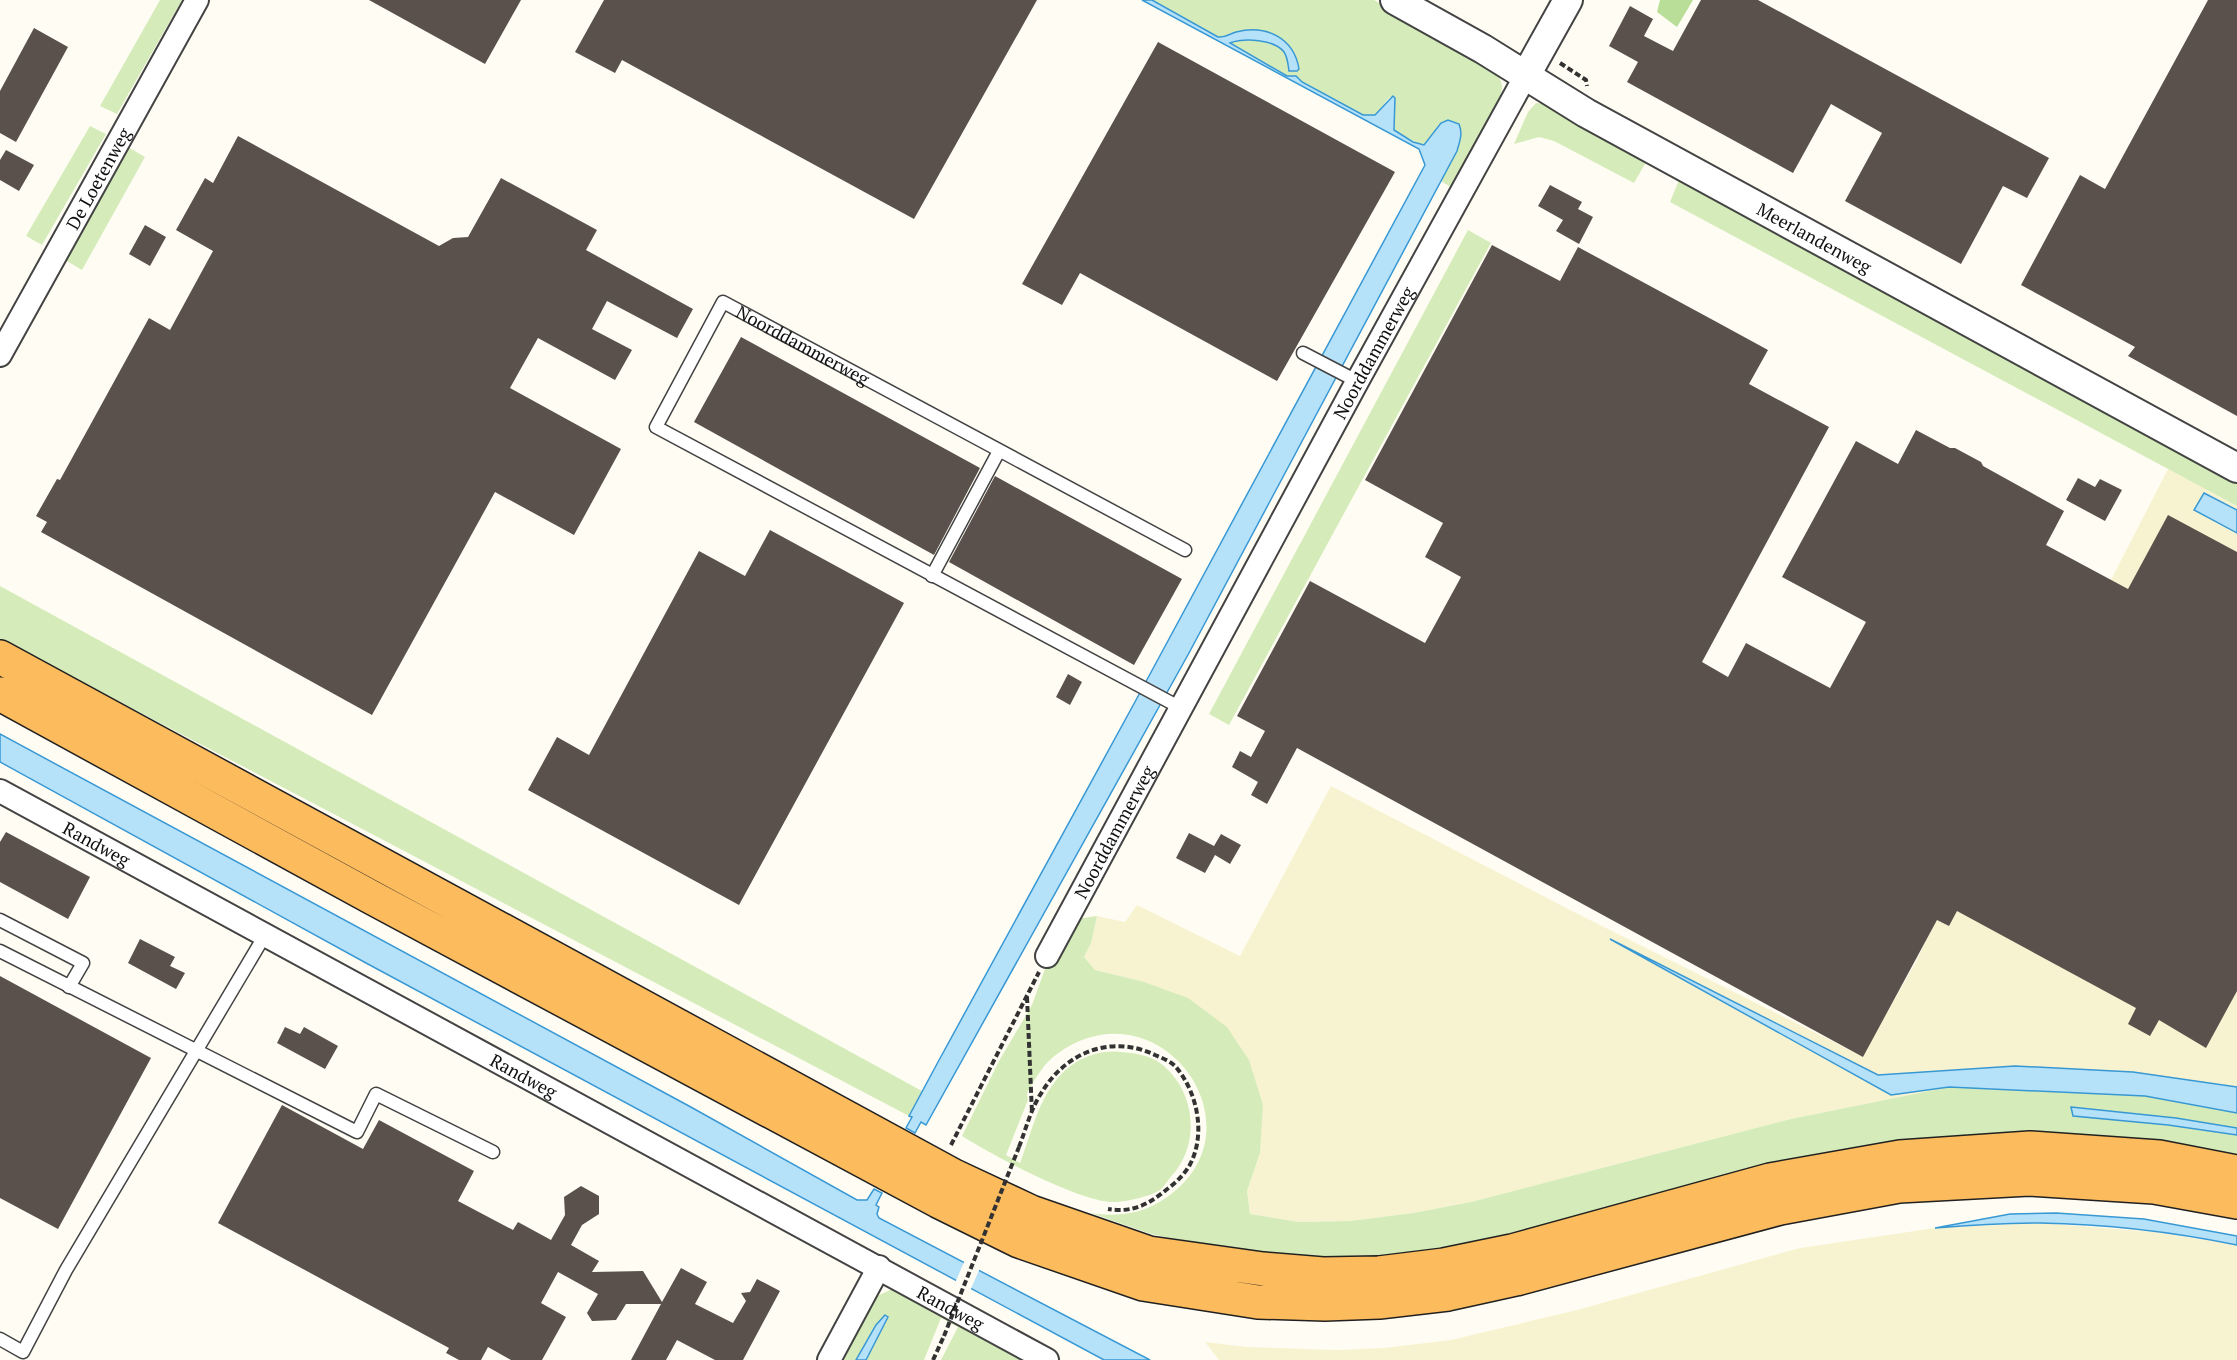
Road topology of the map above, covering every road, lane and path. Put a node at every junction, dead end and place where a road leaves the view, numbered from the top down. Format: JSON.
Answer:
{"nodes":[{"id":1,"x":197,"y":0,"type":"edge"},
{"id":2,"x":1395,"y":0,"type":"edge"},
{"id":3,"x":1568,"y":0,"type":"edge"},
{"id":4,"x":1525,"y":77,"type":"junction"},
{"id":5,"x":1305,"y":354,"type":"dead end"},
{"id":6,"x":0,"y":355,"type":"edge"},
{"id":7,"x":1353,"y":379,"type":"junction"},
{"id":8,"x":999,"y":450,"type":"junction"},
{"id":9,"x":2237,"y":468,"type":"edge"},
{"id":10,"x":1185,"y":550,"type":"dead end"},
{"id":11,"x":932,"y":576,"type":"junction"},
{"id":12,"x":0,"y":657,"type":"edge"},
{"id":13,"x":0,"y":694,"type":"edge"},
{"id":14,"x":1178,"y":706,"type":"junction"},
{"id":15,"x":0,"y":791,"type":"edge"},
{"id":16,"x":0,"y":920,"type":"edge"},
{"id":17,"x":265,"y":935,"type":"junction"},
{"id":18,"x":0,"y":951,"type":"edge"},
{"id":19,"x":1047,"y":956,"type":"dead end"},
{"id":20,"x":69,"y":987,"type":"junction"},
{"id":21,"x":196,"y":1051,"type":"junction"},
{"id":22,"x":1032,"y":1113,"type":"junction"},
{"id":23,"x":950,"y":1146,"type":"dead end"},
{"id":24,"x":493,"y":1152,"type":"dead end"},
{"id":25,"x":2237,"y":1172,"type":"edge"},
{"id":26,"x":2237,"y":1202,"type":"edge"},
{"id":27,"x":1137,"y":1209,"type":"dead end"},
{"id":28,"x":879,"y":1267,"type":"junction"},
{"id":29,"x":0,"y":1339,"type":"edge"},
{"id":30,"x":829,"y":1360,"type":"edge"},
{"id":31,"x":933,"y":1360,"type":"edge"},
{"id":32,"x":1047,"y":1360,"type":"edge"}],
"edges":[{"from":1,"to":6,"type":"street","name":"De Loetenweg"},
{"from":2,"to":4,"type":"street","name":"Meerlandenweg"},
{"from":3,"to":4,"type":"street","name":"Noorddammerweg"},
{"from":4,"to":7,"type":"street","name":"Noorddammerweg"},
{"from":4,"to":9,"type":"street","name":"Meerlandenweg"},
{"from":5,"to":7,"type":"lane"},
{"from":7,"to":14,"type":"street","name":"Noorddammerweg"},
{"from":8,"to":10,"type":"lane","name":"Noorddammerweg"},
{"from":8,"to":11,"type":"lane"},
{"from":8,"to":11,"type":"lane","name":"Noorddammerweg"},
{"from":11,"to":14,"type":"lane","name":"Noorddammerweg"},
{"from":12,"to":25,"type":"highway"},
{"from":13,"to":26,"type":"highway"},
{"from":14,"to":19,"type":"street","name":"Noorddammerweg"},
{"from":15,"to":17,"type":"street","name":"Randweg"},
{"from":16,"to":20,"type":"lane"},
{"from":17,"to":21,"type":"lane"},
{"from":17,"to":28,"type":"street","name":"Randweg"},
{"from":18,"to":20,"type":"lane"},
{"from":20,"to":21,"type":"lane"},
{"from":21,"to":24,"type":"lane"},
{"from":21,"to":29,"type":"lane"},
{"from":22,"to":23,"type":"path"},
{"from":22,"to":27,"type":"path"},
{"from":22,"to":31,"type":"path","bridge":true},
{"from":28,"to":30,"type":"street"},
{"from":28,"to":32,"type":"street","name":"Randweg"}]}
